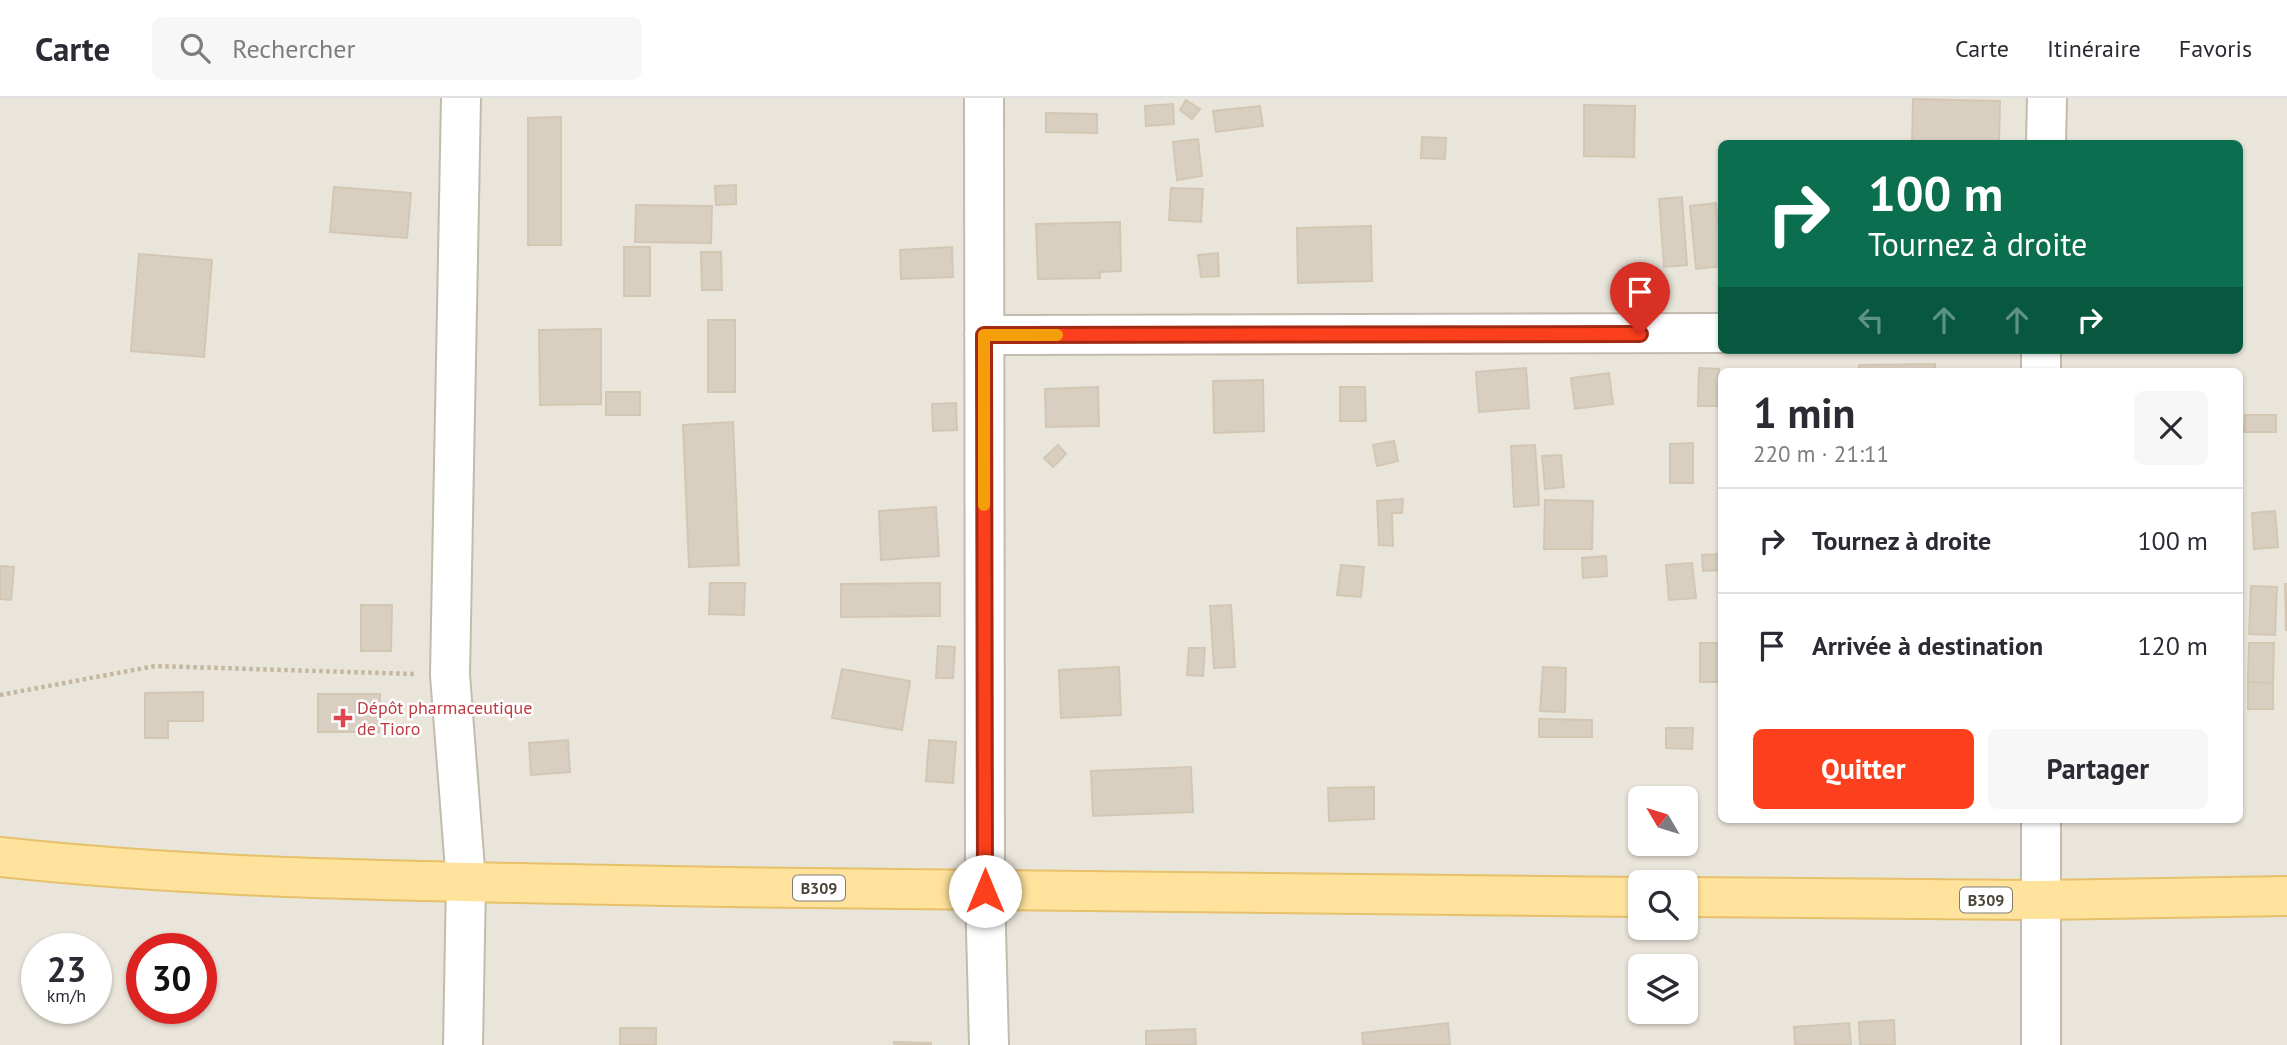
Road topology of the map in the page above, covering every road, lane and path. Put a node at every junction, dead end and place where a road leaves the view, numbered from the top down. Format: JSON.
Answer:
{"nodes":[{"id":1,"x":461,"y":98,"type":"edge"},
{"id":2,"x":984,"y":98,"type":"edge"},
{"id":3,"x":2047,"y":98,"type":"edge"},
{"id":4,"x":2046,"y":140,"type":"edge"},
{"id":5,"x":1718,"y":333,"type":"edge"},
{"id":6,"x":984,"y":335,"type":"junction"},
{"id":7,"x":450,"y":675,"type":"junction"},
{"id":8,"x":0,"y":695,"type":"edge"},
{"id":9,"x":2041,"y":823,"type":"edge"},
{"id":10,"x":0,"y":857,"type":"edge"},
{"id":11,"x":466,"y":882,"type":"junction"},
{"id":12,"x":985,"y":891,"type":"junction"},
{"id":13,"x":2287,"y":896,"type":"edge"},
{"id":14,"x":1628,"y":897,"type":"edge"},
{"id":15,"x":1698,"y":897,"type":"edge"},
{"id":16,"x":2041,"y":900,"type":"junction"},
{"id":17,"x":463,"y":1045,"type":"edge"},
{"id":18,"x":989,"y":1045,"type":"edge"},
{"id":19,"x":2041,"y":1045,"type":"edge"}],
"edges":[{"from":1,"to":7,"type":"street"},
{"from":2,"to":6,"type":"street"},
{"from":3,"to":4,"type":"street"},
{"from":5,"to":6,"type":"street"},
{"from":6,"to":12,"type":"street"},
{"from":7,"to":8,"type":"path"},
{"from":7,"to":11,"type":"street"},
{"from":9,"to":16,"type":"street"},
{"from":10,"to":11,"type":"main road","number":"B309"},
{"from":11,"to":12,"type":"main road","number":"B309"},
{"from":11,"to":17,"type":"street"},
{"from":12,"to":14,"type":"main road","number":"B309"},
{"from":12,"to":18,"type":"street"},
{"from":13,"to":16,"type":"main road","number":"B309"},
{"from":15,"to":16,"type":"main road","number":"B309"},
{"from":16,"to":19,"type":"street"}]}
